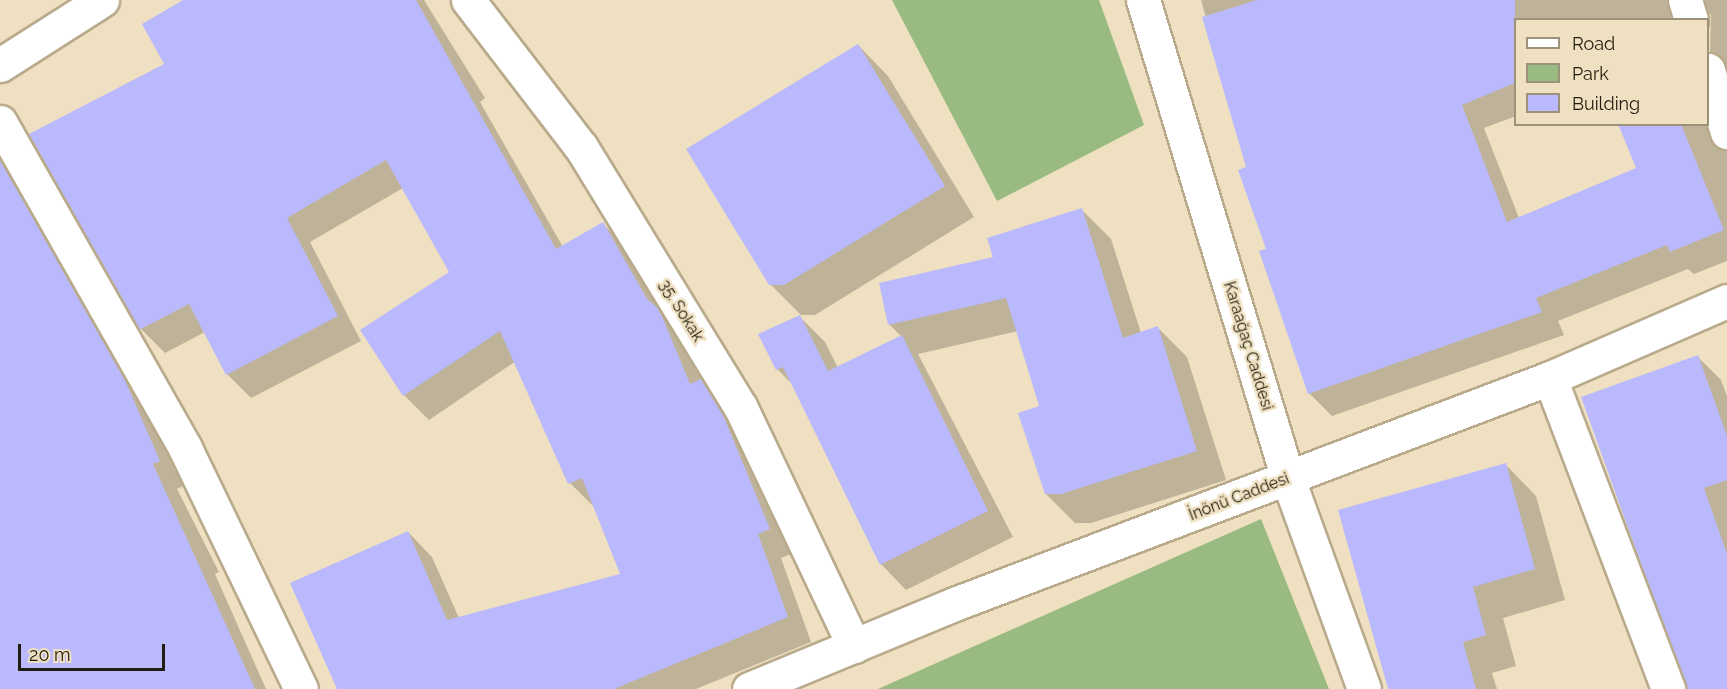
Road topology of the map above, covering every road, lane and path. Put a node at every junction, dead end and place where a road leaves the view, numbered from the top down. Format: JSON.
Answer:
{"nodes":[{"id":1,"x":102,"y":0,"type":"edge"},
{"id":2,"x":468,"y":0,"type":"edge"},
{"id":3,"x":1143,"y":0,"type":"edge"},
{"id":4,"x":1685,"y":0,"type":"edge"},
{"id":5,"x":1690,"y":18,"type":"edge"},
{"id":6,"x":0,"y":65,"type":"edge"},
{"id":7,"x":1709,"y":76,"type":"edge"},
{"id":8,"x":0,"y":122,"type":"edge"},
{"id":9,"x":1727,"y":132,"type":"edge"},
{"id":10,"x":1727,"y":301,"type":"edge"},
{"id":11,"x":1550,"y":378,"type":"junction"},
{"id":12,"x":1288,"y":479,"type":"junction"},
{"id":13,"x":854,"y":646,"type":"junction"},
{"id":14,"x":301,"y":689,"type":"edge"},
{"id":15,"x":749,"y":689,"type":"edge"},
{"id":16,"x":1364,"y":689,"type":"edge"},
{"id":17,"x":1668,"y":689,"type":"edge"}],
"edges":[{"from":1,"to":6,"type":"street"},
{"from":2,"to":13,"type":"street","name":"35. Sokak"},
{"from":3,"to":12,"type":"street","name":"Karaağaç Caddesi"},
{"from":4,"to":5,"type":"street"},
{"from":7,"to":9,"type":"street"},
{"from":8,"to":14,"type":"street"},
{"from":10,"to":11,"type":"street","name":"İnönü Caddesi"},
{"from":11,"to":12,"type":"street","name":"İnönü Caddesi"},
{"from":11,"to":17,"type":"street"},
{"from":12,"to":13,"type":"street","name":"İnönü Caddesi"},
{"from":12,"to":16,"type":"street","name":"Karaağaç Caddesi"},
{"from":13,"to":15,"type":"street","name":"İnönü Caddesi"}]}
